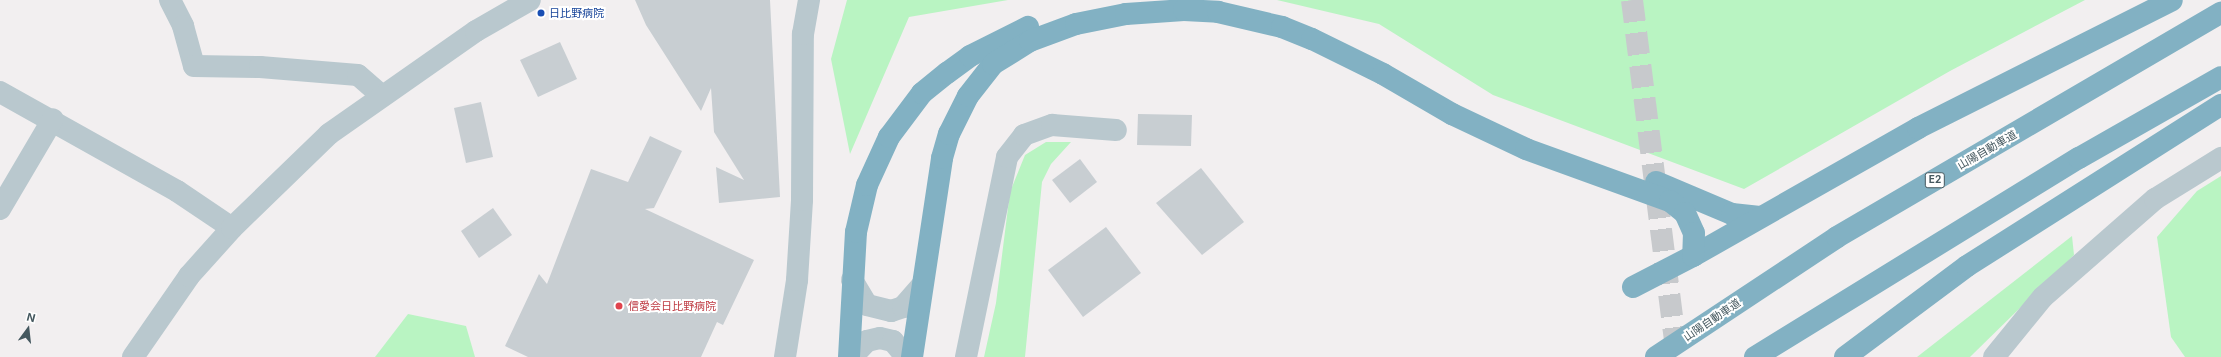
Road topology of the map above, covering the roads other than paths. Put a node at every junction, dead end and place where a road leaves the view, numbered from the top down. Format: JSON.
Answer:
{"nodes":[{"id":1,"x":170,"y":0,"type":"edge"},
{"id":2,"x":530,"y":0,"type":"edge"},
{"id":3,"x":809,"y":0,"type":"edge"},
{"id":4,"x":1140,"y":0,"type":"edge"},
{"id":5,"x":1208,"y":0,"type":"edge"},
{"id":6,"x":2172,"y":0,"type":"edge"},
{"id":7,"x":2221,"y":13,"type":"edge"},
{"id":8,"x":2221,"y":77,"type":"edge"},
{"id":9,"x":0,"y":92,"type":"edge"},
{"id":10,"x":381,"y":96,"type":"junction"},
{"id":11,"x":2221,"y":105,"type":"edge"},
{"id":12,"x":52,"y":119,"type":"junction"},
{"id":13,"x":1116,"y":130,"type":"dead end"},
{"id":14,"x":2221,"y":158,"type":"edge"},
{"id":15,"x":0,"y":209,"type":"edge"},
{"id":16,"x":1760,"y":217,"type":"junction"},
{"id":17,"x":232,"y":228,"type":"junction"},
{"id":18,"x":1693,"y":256,"type":"junction"},
{"id":19,"x":852,"y":280,"type":"junction"},
{"id":20,"x":921,"y":286,"type":"junction"},
{"id":21,"x":1633,"y":287,"type":"dead end"},
{"id":22,"x":133,"y":357,"type":"edge"},
{"id":23,"x":785,"y":357,"type":"edge"},
{"id":24,"x":848,"y":357,"type":"edge"},
{"id":25,"x":852,"y":357,"type":"edge"},
{"id":26,"x":906,"y":357,"type":"edge"},
{"id":27,"x":912,"y":357,"type":"edge"},
{"id":28,"x":966,"y":357,"type":"edge"},
{"id":29,"x":1656,"y":357,"type":"edge"},
{"id":30,"x":1755,"y":357,"type":"edge"},
{"id":31,"x":1845,"y":357,"type":"edge"},
{"id":32,"x":1994,"y":357,"type":"edge"}],
"edges":[{"from":1,"to":10,"type":"street"},
{"from":2,"to":10,"type":"street"},
{"from":3,"to":23,"type":"street"},
{"from":4,"to":19,"type":"highway"},
{"from":5,"to":16,"type":"highway"},
{"from":6,"to":16,"type":"highway"},
{"from":7,"to":29,"type":"highway","name":"山陽自動車道","number":"E2"},
{"from":8,"to":30,"type":"highway"},
{"from":9,"to":12,"type":"street"},
{"from":10,"to":17,"type":"street"},
{"from":11,"to":31,"type":"highway"},
{"from":12,"to":15,"type":"street"},
{"from":12,"to":17,"type":"street"},
{"from":13,"to":28,"type":"street"},
{"from":14,"to":32,"type":"street"},
{"from":16,"to":18,"type":"highway"},
{"from":17,"to":22,"type":"street"},
{"from":18,"to":20,"type":"highway"},
{"from":18,"to":21,"type":"highway"},
{"from":19,"to":20,"type":"street"},
{"from":19,"to":24,"type":"highway"},
{"from":20,"to":27,"type":"highway"},
{"from":25,"to":26,"type":"street"}]}
